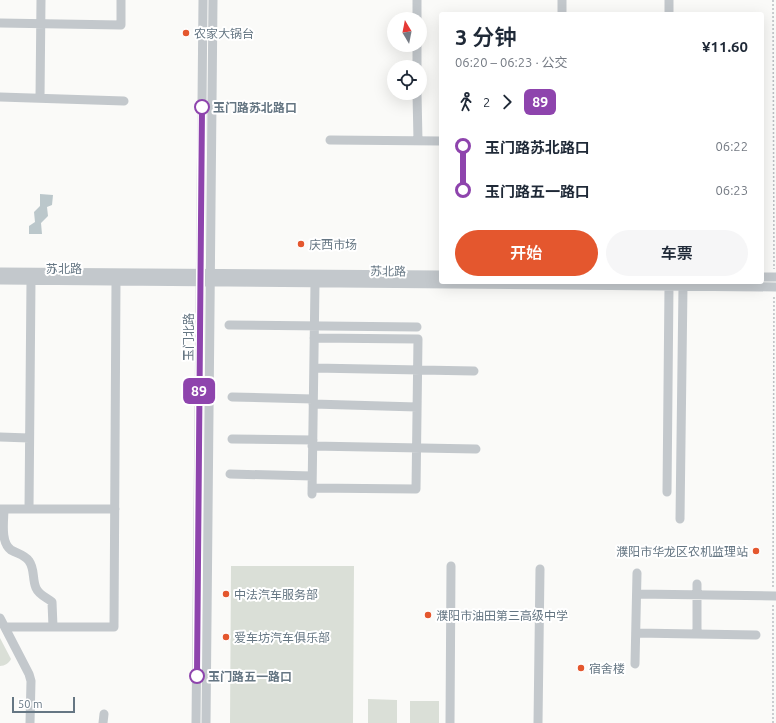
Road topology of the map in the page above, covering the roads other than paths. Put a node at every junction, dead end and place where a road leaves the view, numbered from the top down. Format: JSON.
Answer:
{"nodes":[{"id":1,"x":41,"y":0,"type":"edge"},
{"id":2,"x":121,"y":0,"type":"edge"},
{"id":3,"x":202,"y":0,"type":"edge"},
{"id":4,"x":213,"y":0,"type":"edge"},
{"id":5,"x":417,"y":0,"type":"edge"},
{"id":6,"x":562,"y":0,"type":"edge"},
{"id":7,"x":669,"y":0,"type":"edge"},
{"id":8,"x":417,"y":12,"type":"edge"},
{"id":9,"x":562,"y":12,"type":"edge"},
{"id":10,"x":669,"y":12,"type":"edge"},
{"id":11,"x":0,"y":23,"type":"edge"},
{"id":12,"x":41,"y":24,"type":"junction"},
{"id":13,"x":0,"y":97,"type":"edge"},
{"id":14,"x":40,"y":98,"type":"junction"},
{"id":15,"x":417,"y":100,"type":"edge"},
{"id":16,"x":124,"y":101,"type":"dead end"},
{"id":17,"x":330,"y":140,"type":"dead end"},
{"id":18,"x":418,"y":141,"type":"junction"},
{"id":19,"x":439,"y":141,"type":"edge"},
{"id":20,"x":0,"y":272,"type":"edge"},
{"id":21,"x":439,"y":276,"type":"edge"},
{"id":22,"x":764,"y":277,"type":"edge"},
{"id":23,"x":775,"y":277,"type":"edge"},
{"id":24,"x":200,"y":278,"type":"junction"},
{"id":25,"x":210,"y":278,"type":"junction"},
{"id":26,"x":0,"y":280,"type":"edge"},
{"id":27,"x":31,"y":280,"type":"junction"},
{"id":28,"x":116,"y":281,"type":"junction"},
{"id":29,"x":315,"y":283,"type":"junction"},
{"id":30,"x":670,"y":286,"type":"junction"},
{"id":31,"x":683,"y":286,"type":"junction"},
{"id":32,"x":775,"y":287,"type":"edge"},
{"id":33,"x":230,"y":325,"type":"dead end"},
{"id":34,"x":314,"y":326,"type":"junction"},
{"id":35,"x":417,"y":327,"type":"dead end"},
{"id":36,"x":314,"y":338,"type":"junction"},
{"id":37,"x":314,"y":368,"type":"junction"},
{"id":38,"x":417,"y":370,"type":"junction"},
{"id":39,"x":474,"y":371,"type":"dead end"},
{"id":40,"x":232,"y":397,"type":"dead end"},
{"id":41,"x":313,"y":401,"type":"junction"},
{"id":42,"x":417,"y":406,"type":"junction"},
{"id":43,"x":0,"y":437,"type":"edge"},
{"id":44,"x":29,"y":438,"type":"junction"},
{"id":45,"x":232,"y":439,"type":"dead end"},
{"id":46,"x":312,"y":443,"type":"junction"},
{"id":47,"x":416,"y":448,"type":"junction"},
{"id":48,"x":476,"y":449,"type":"dead end"},
{"id":49,"x":230,"y":474,"type":"dead end"},
{"id":50,"x":312,"y":476,"type":"junction"},
{"id":51,"x":667,"y":492,"type":"dead end"},
{"id":52,"x":2,"y":509,"type":"edge"},
{"id":53,"x":29,"y":509,"type":"junction"},
{"id":54,"x":115,"y":509,"type":"junction"},
{"id":55,"x":680,"y":519,"type":"dead end"},
{"id":56,"x":451,"y":566,"type":"dead end"},
{"id":57,"x":540,"y":569,"type":"dead end"},
{"id":58,"x":637,"y":573,"type":"dead end"},
{"id":59,"x":697,"y":584,"type":"dead end"},
{"id":60,"x":637,"y":594,"type":"junction"},
{"id":61,"x":697,"y":595,"type":"junction"},
{"id":62,"x":775,"y":596,"type":"edge"},
{"id":63,"x":0,"y":618,"type":"edge"},
{"id":64,"x":5,"y":627,"type":"junction"},
{"id":65,"x":53,"y":627,"type":"junction"},
{"id":66,"x":636,"y":633,"type":"junction"},
{"id":67,"x":697,"y":634,"type":"junction"},
{"id":68,"x":756,"y":635,"type":"dead end"},
{"id":69,"x":635,"y":664,"type":"dead end"},
{"id":70,"x":30,"y":723,"type":"edge"},
{"id":71,"x":196,"y":723,"type":"edge"},
{"id":72,"x":206,"y":723,"type":"edge"},
{"id":73,"x":450,"y":723,"type":"edge"},
{"id":74,"x":538,"y":723,"type":"edge"}],
"edges":[{"from":1,"to":12,"type":"street"},
{"from":2,"to":12,"type":"street"},
{"from":3,"to":24,"type":"street","name":"玉门北路"},
{"from":4,"to":25,"type":"street","name":"玉门北路"},
{"from":5,"to":8,"type":"street"},
{"from":6,"to":9,"type":"street"},
{"from":7,"to":10,"type":"street"},
{"from":11,"to":12,"type":"street"},
{"from":12,"to":14,"type":"street"},
{"from":13,"to":14,"type":"street"},
{"from":14,"to":16,"type":"street"},
{"from":15,"to":18,"type":"street"},
{"from":17,"to":18,"type":"street"},
{"from":18,"to":19,"type":"street"},
{"from":20,"to":24,"type":"street","name":"苏北路"},
{"from":21,"to":25,"type":"street","name":"苏北路"},
{"from":22,"to":23,"type":"street"},
{"from":24,"to":25,"type":"street","name":"苏北路"},
{"from":24,"to":28,"type":"street","name":"苏北路"},
{"from":24,"to":71,"type":"street","name":"玉门北路"},
{"from":25,"to":29,"type":"street","name":"苏北路"},
{"from":25,"to":72,"type":"street","name":"玉门北路"},
{"from":26,"to":27,"type":"street","name":"苏北路"},
{"from":27,"to":28,"type":"street","name":"苏北路"},
{"from":27,"to":44,"type":"street"},
{"from":28,"to":54,"type":"street"},
{"from":29,"to":30,"type":"street","name":"苏北路"},
{"from":29,"to":34,"type":"street"},
{"from":30,"to":31,"type":"street","name":"苏北路"},
{"from":30,"to":51,"type":"street"},
{"from":31,"to":32,"type":"street","name":"苏北路"},
{"from":31,"to":55,"type":"street"},
{"from":33,"to":34,"type":"street"},
{"from":34,"to":35,"type":"street"},
{"from":34,"to":36,"type":"street"},
{"from":36,"to":37,"type":"street"},
{"from":36,"to":38,"type":"street"},
{"from":37,"to":38,"type":"street"},
{"from":37,"to":41,"type":"street"},
{"from":38,"to":39,"type":"street"},
{"from":38,"to":42,"type":"street"},
{"from":40,"to":41,"type":"street"},
{"from":41,"to":42,"type":"street"},
{"from":41,"to":46,"type":"street"},
{"from":42,"to":47,"type":"street"},
{"from":43,"to":44,"type":"street"},
{"from":44,"to":53,"type":"street"},
{"from":45,"to":46,"type":"street"},
{"from":46,"to":47,"type":"street"},
{"from":46,"to":50,"type":"street"},
{"from":47,"to":48,"type":"street"},
{"from":47,"to":50,"type":"street"},
{"from":49,"to":50,"type":"street"},
{"from":52,"to":53,"type":"street"},
{"from":52,"to":65,"type":"street"},
{"from":53,"to":54,"type":"street"},
{"from":54,"to":65,"type":"street"},
{"from":56,"to":73,"type":"street"},
{"from":57,"to":74,"type":"street"},
{"from":58,"to":60,"type":"street"},
{"from":59,"to":61,"type":"street"},
{"from":60,"to":61,"type":"street"},
{"from":60,"to":66,"type":"street"},
{"from":61,"to":62,"type":"street"},
{"from":61,"to":67,"type":"street"},
{"from":63,"to":64,"type":"street"},
{"from":64,"to":65,"type":"street"},
{"from":64,"to":70,"type":"street"},
{"from":66,"to":67,"type":"street"},
{"from":66,"to":69,"type":"street"},
{"from":67,"to":68,"type":"street"}]}
